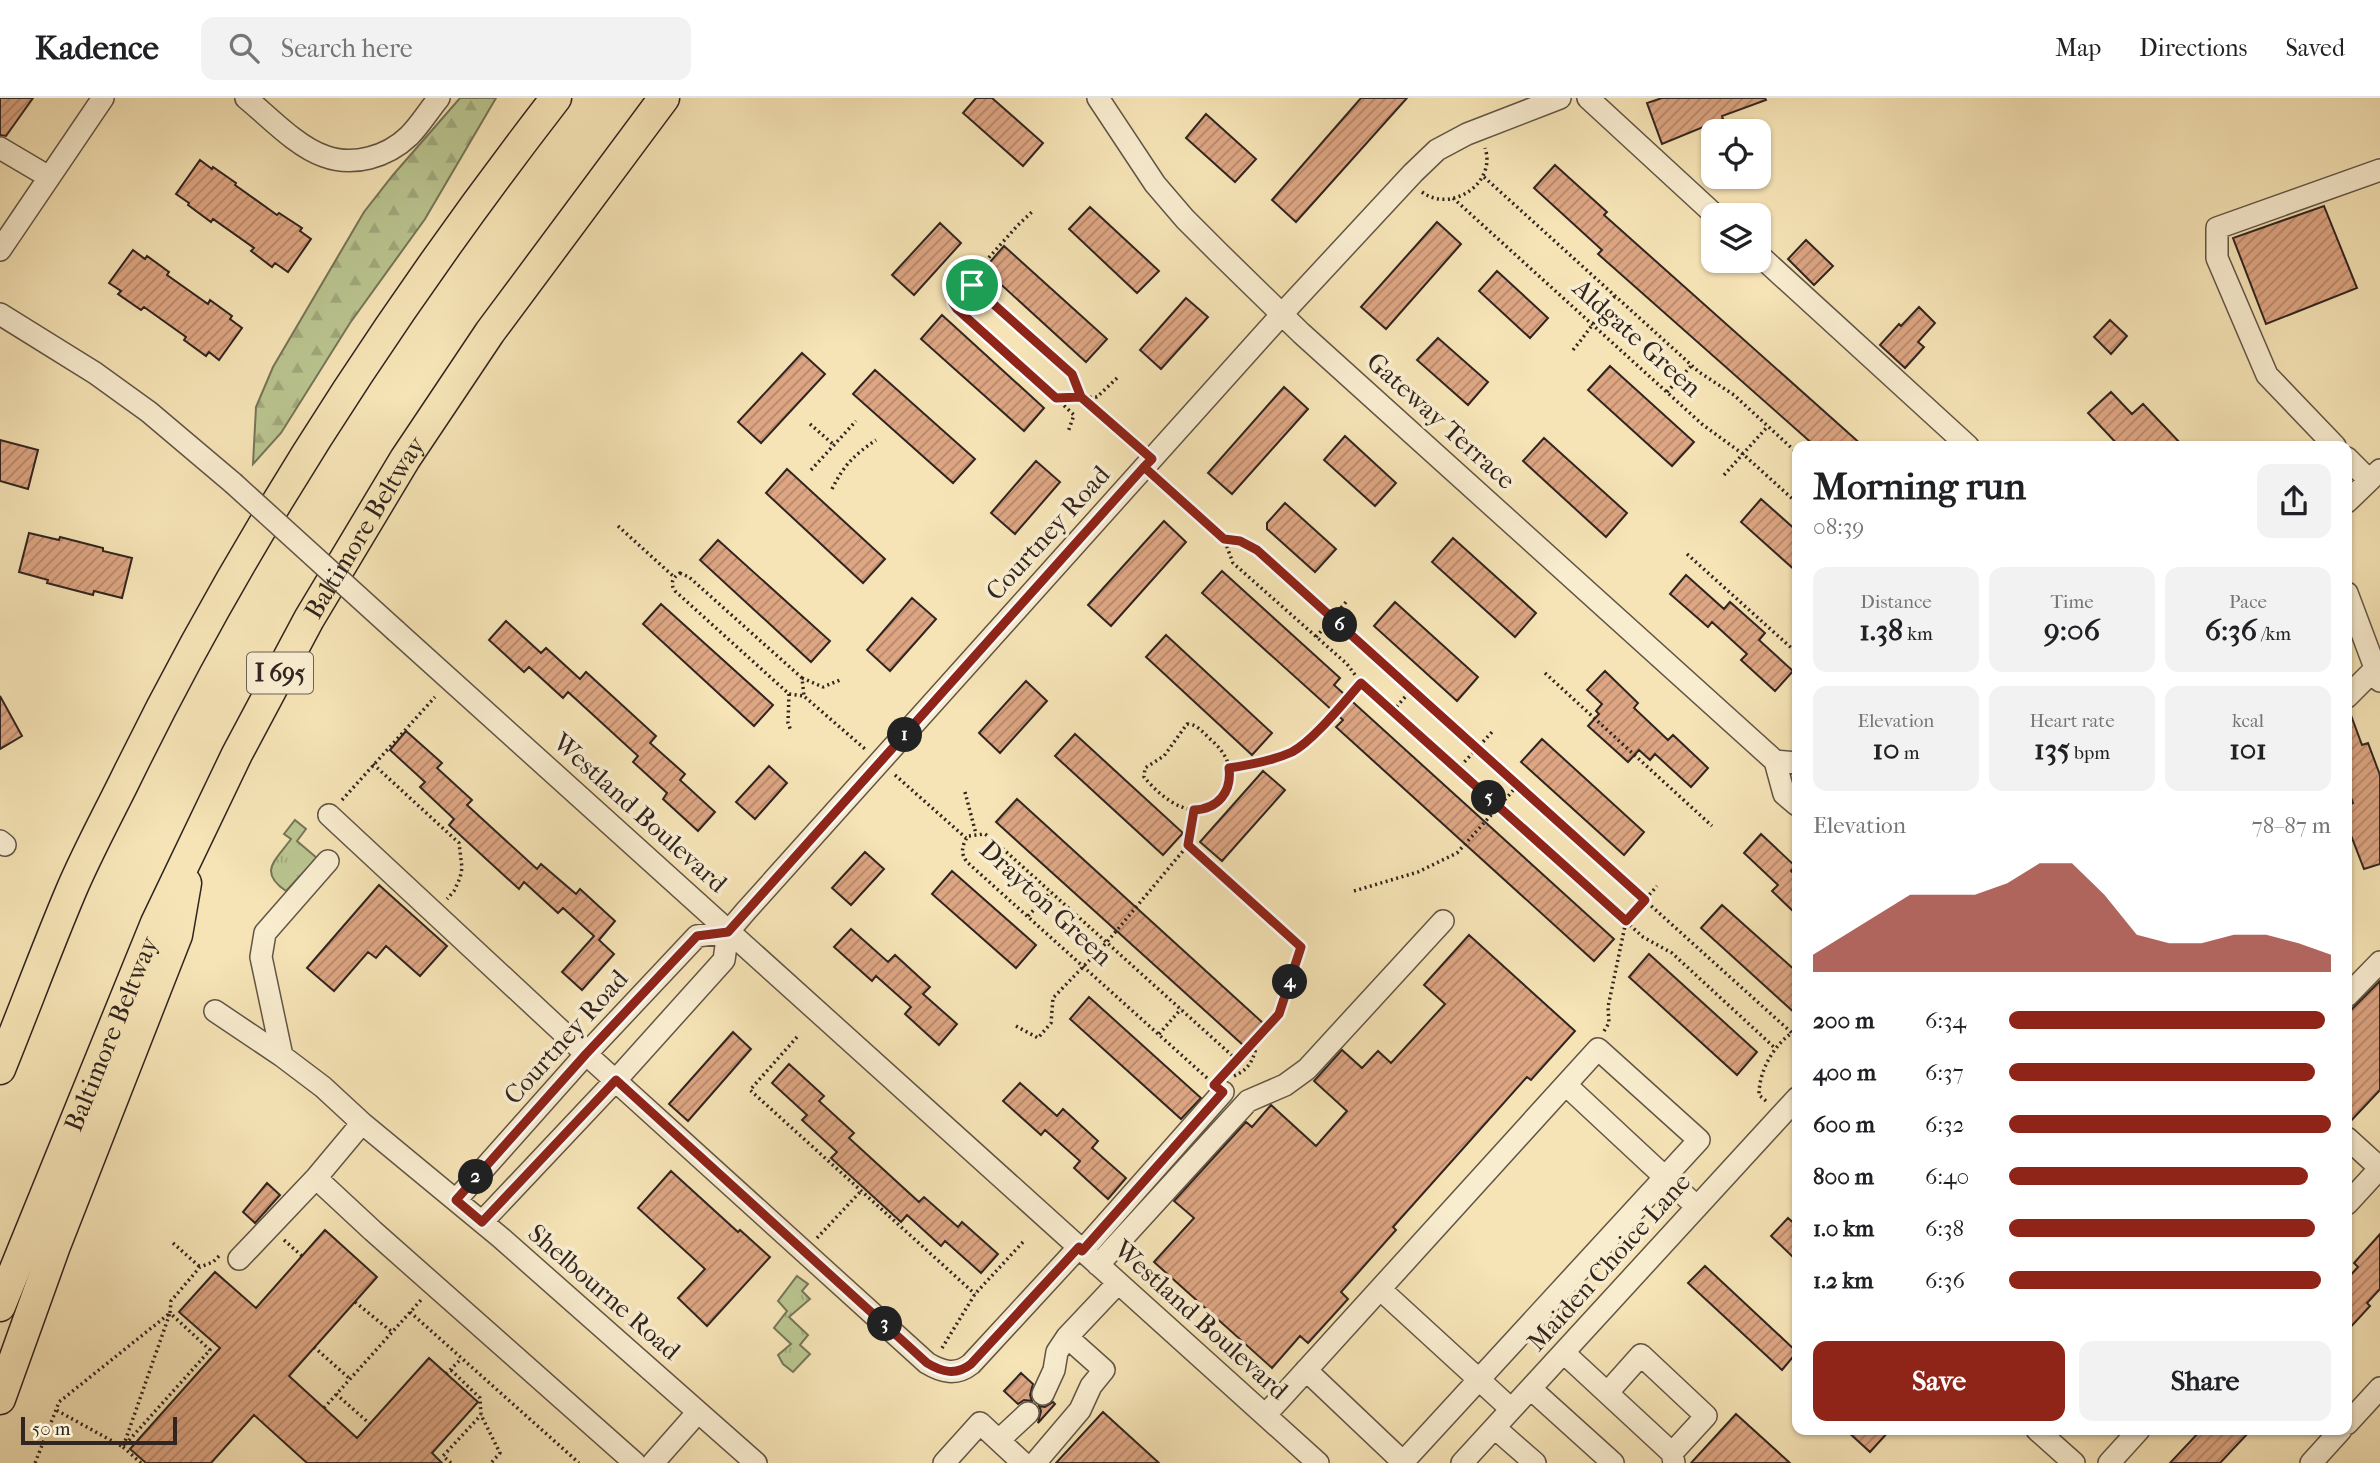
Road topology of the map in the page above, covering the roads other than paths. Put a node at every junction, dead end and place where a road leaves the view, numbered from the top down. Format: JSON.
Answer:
{"nodes":[{"id":1,"x":103,"y":98,"type":"edge"},
{"id":2,"x":246,"y":98,"type":"edge"},
{"id":3,"x":439,"y":98,"type":"edge"},
{"id":4,"x":556,"y":98,"type":"edge"},
{"id":5,"x":664,"y":98,"type":"edge"},
{"id":6,"x":1098,"y":98,"type":"edge"},
{"id":7,"x":1560,"y":98,"type":"edge"},
{"id":8,"x":1588,"y":98,"type":"edge"},
{"id":9,"x":272,"y":106,"type":"edge"},
{"id":10,"x":0,"y":148,"type":"edge"},
{"id":11,"x":2380,"y":170,"type":"edge"},
{"id":12,"x":49,"y":177,"type":"junction"},
{"id":13,"x":1702,"y":203,"type":"edge"},
{"id":14,"x":0,"y":250,"type":"edge"},
{"id":15,"x":1771,"y":266,"type":"edge"},
{"id":16,"x":0,"y":314,"type":"edge"},
{"id":17,"x":1282,"y":314,"type":"junction"},
{"id":18,"x":1963,"y":441,"type":"edge"},
{"id":19,"x":2330,"y":441,"type":"edge"},
{"id":20,"x":2352,"y":461,"type":"edge"},
{"id":21,"x":2375,"y":475,"type":"edge"},
{"id":22,"x":2352,"y":497,"type":"edge"},
{"id":23,"x":2352,"y":606,"type":"edge"},
{"id":24,"x":2378,"y":672,"type":"edge"},
{"id":25,"x":2352,"y":693,"type":"edge"},
{"id":26,"x":1775,"y":761,"type":"junction"},
{"id":27,"x":1792,"y":763,"type":"edge"},
{"id":28,"x":1792,"y":801,"type":"edge"},
{"id":29,"x":329,"y":815,"type":"road end"},
{"id":30,"x":192,"y":849,"type":"junction"},
{"id":31,"x":328,"y":861,"type":"dead end"},
{"id":32,"x":1443,"y":921,"type":"dead end"},
{"id":33,"x":728,"y":932,"type":"junction"},
{"id":34,"x":2380,"y":962,"type":"edge"},
{"id":35,"x":2352,"y":991,"type":"edge"},
{"id":36,"x":215,"y":1011,"type":"dead end"},
{"id":37,"x":586,"y":1054,"type":"junction"},
{"id":38,"x":282,"y":1056,"type":"junction"},
{"id":39,"x":0,"y":1069,"type":"edge"},
{"id":40,"x":616,"y":1080,"type":"junction"},
{"id":41,"x":1566,"y":1085,"type":"junction"},
{"id":42,"x":1223,"y":1092,"type":"road end"},
{"id":43,"x":1792,"y":1104,"type":"edge"},
{"id":44,"x":362,"y":1124,"type":"junction"},
{"id":45,"x":2352,"y":1143,"type":"edge"},
{"id":46,"x":2380,"y":1168,"type":"edge"},
{"id":47,"x":1665,"y":1177,"type":"junction"},
{"id":48,"x":316,"y":1178,"type":"junction"},
{"id":49,"x":2352,"y":1199,"type":"edge"},
{"id":50,"x":456,"y":1200,"type":"junction"},
{"id":51,"x":1697,"y":1207,"type":"junction"},
{"id":52,"x":482,"y":1222,"type":"junction"},
{"id":53,"x":1086,"y":1254,"type":"junction"},
{"id":54,"x":230,"y":1256,"type":"road end"},
{"id":55,"x":1118,"y":1283,"type":"junction"},
{"id":56,"x":1380,"y":1289,"type":"junction"},
{"id":57,"x":0,"y":1306,"type":"edge"},
{"id":58,"x":1067,"y":1337,"type":"junction"},
{"id":59,"x":1564,"y":1353,"type":"junction"},
{"id":60,"x":1306,"y":1370,"type":"junction"},
{"id":61,"x":1479,"y":1379,"type":"junction"},
{"id":62,"x":2380,"y":1388,"type":"edge"},
{"id":63,"x":1531,"y":1389,"type":"junction"},
{"id":64,"x":1608,"y":1392,"type":"junction"},
{"id":65,"x":1043,"y":1394,"type":"dead end"},
{"id":66,"x":0,"y":1399,"type":"edge"},
{"id":67,"x":1511,"y":1409,"type":"junction"},
{"id":68,"x":698,"y":1412,"type":"junction"},
{"id":69,"x":1028,"y":1413,"type":"dead end"},
{"id":70,"x":1265,"y":1415,"type":"junction"},
{"id":71,"x":2352,"y":1419,"type":"edge"},
{"id":72,"x":1495,"y":1428,"type":"junction"},
{"id":73,"x":2043,"y":1435,"type":"edge"},
{"id":74,"x":2136,"y":1435,"type":"edge"},
{"id":75,"x":2337,"y":1435,"type":"edge"},
{"id":76,"x":999,"y":1440,"type":"junction"},
{"id":77,"x":1673,"y":1458,"type":"edge"},
{"id":78,"x":2119,"y":1459,"type":"edge"},
{"id":79,"x":635,"y":1463,"type":"edge"},
{"id":80,"x":653,"y":1463,"type":"edge"},
{"id":81,"x":756,"y":1463,"type":"edge"},
{"id":82,"x":944,"y":1463,"type":"edge"},
{"id":83,"x":1024,"y":1463,"type":"edge"},
{"id":84,"x":1035,"y":1463,"type":"edge"},
{"id":85,"x":1318,"y":1463,"type":"edge"},
{"id":86,"x":1462,"y":1463,"type":"edge"},
{"id":87,"x":1535,"y":1463,"type":"edge"},
{"id":88,"x":1614,"y":1463,"type":"edge"},
{"id":89,"x":2074,"y":1463,"type":"edge"},
{"id":90,"x":2311,"y":1463,"type":"edge"}],
"edges":[{"from":1,"to":12,"type":"street"},
{"from":2,"to":9,"type":"street"},
{"from":3,"to":9,"type":"street"},
{"from":4,"to":39,"type":"highway"},
{"from":5,"to":30,"type":"highway","name":"Baltimore Beltway","number":"I 695"},
{"from":6,"to":17,"type":"street","name":"Gateway Terrace"},
{"from":7,"to":17,"type":"street","name":"Courtney Road"},
{"from":8,"to":13,"type":"street"},
{"from":10,"to":12,"type":"street"},
{"from":11,"to":19,"type":"street"},
{"from":12,"to":14,"type":"street"},
{"from":15,"to":18,"type":"street"},
{"from":16,"to":33,"type":"street","name":"Westland Boulevard","bridge":true},
{"from":17,"to":26,"type":"street","name":"Gateway Terrace"},
{"from":17,"to":33,"type":"street","name":"Courtney Road"},
{"from":20,"to":21,"type":"street"},
{"from":21,"to":22,"type":"street"},
{"from":23,"to":24,"type":"street"},
{"from":24,"to":25,"type":"street"},
{"from":26,"to":27,"type":"street"},
{"from":26,"to":28,"type":"street"},
{"from":29,"to":37,"type":"street"},
{"from":30,"to":57,"type":"highway","name":"Baltimore Beltway","number":"I 695"},
{"from":30,"to":66,"type":"highway"},
{"from":31,"to":38,"type":"street"},
{"from":32,"to":53,"type":"street"},
{"from":33,"to":37,"type":"street","name":"Courtney Road"},
{"from":33,"to":40,"type":"street","name":"Courtney Road"},
{"from":33,"to":53,"type":"street","name":"Westland Boulevard"},
{"from":34,"to":35,"type":"street"},
{"from":36,"to":38,"type":"street","name":"Shelbourne Road"},
{"from":37,"to":40,"type":"street"},
{"from":37,"to":50,"type":"street","name":"Courtney Road"},
{"from":38,"to":44,"type":"street","name":"Shelbourne Road"},
{"from":40,"to":52,"type":"street","name":"Courtney Road"},
{"from":40,"to":53,"type":"street"},
{"from":41,"to":47,"type":"street"},
{"from":41,"to":47,"type":"street"},
{"from":41,"to":56,"type":"street"},
{"from":42,"to":53,"type":"street"},
{"from":43,"to":51,"type":"street","name":"Maiden Choice Lane"},
{"from":44,"to":48,"type":"street"},
{"from":44,"to":50,"type":"street","name":"Shelbourne Road"},
{"from":45,"to":46,"type":"street"},
{"from":46,"to":49,"type":"street"},
{"from":47,"to":51,"type":"street"},
{"from":47,"to":61,"type":"street"},
{"from":48,"to":54,"type":"street"},
{"from":48,"to":79,"type":"street"},
{"from":50,"to":52,"type":"street","name":"Shelbourne Road"},
{"from":51,"to":59,"type":"street","name":"Maiden Choice Lane"},
{"from":52,"to":68,"type":"street","name":"Shelbourne Road"},
{"from":53,"to":55,"type":"street","name":"Westland Boulevard"},
{"from":55,"to":58,"type":"street"},
{"from":55,"to":70,"type":"street","name":"Westland Boulevard"},
{"from":56,"to":60,"type":"street"},
{"from":56,"to":61,"type":"street"},
{"from":58,"to":65,"type":"street"},
{"from":58,"to":84,"type":"street"},
{"from":59,"to":63,"type":"street","name":"Maiden Choice Lane"},
{"from":59,"to":64,"type":"street"},
{"from":60,"to":61,"type":"street"},
{"from":60,"to":70,"type":"street"},
{"from":61,"to":67,"type":"street"},
{"from":62,"to":71,"type":"street"},
{"from":63,"to":67,"type":"street","name":"Maiden Choice Lane"},
{"from":63,"to":88,"type":"street"},
{"from":64,"to":77,"type":"street"},
{"from":64,"to":77,"type":"street"},
{"from":67,"to":72,"type":"street","name":"Maiden Choice Lane"},
{"from":68,"to":80,"type":"street"},
{"from":68,"to":81,"type":"street","name":"Shelbourne Road"},
{"from":69,"to":76,"type":"street"},
{"from":70,"to":85,"type":"street","name":"Westland Boulevard"},
{"from":72,"to":86,"type":"street","name":"Maiden Choice Lane"},
{"from":72,"to":87,"type":"street"},
{"from":73,"to":89,"type":"street"},
{"from":74,"to":78,"type":"street"},
{"from":75,"to":90,"type":"street"},
{"from":76,"to":82,"type":"street"},
{"from":76,"to":83,"type":"street"}]}
